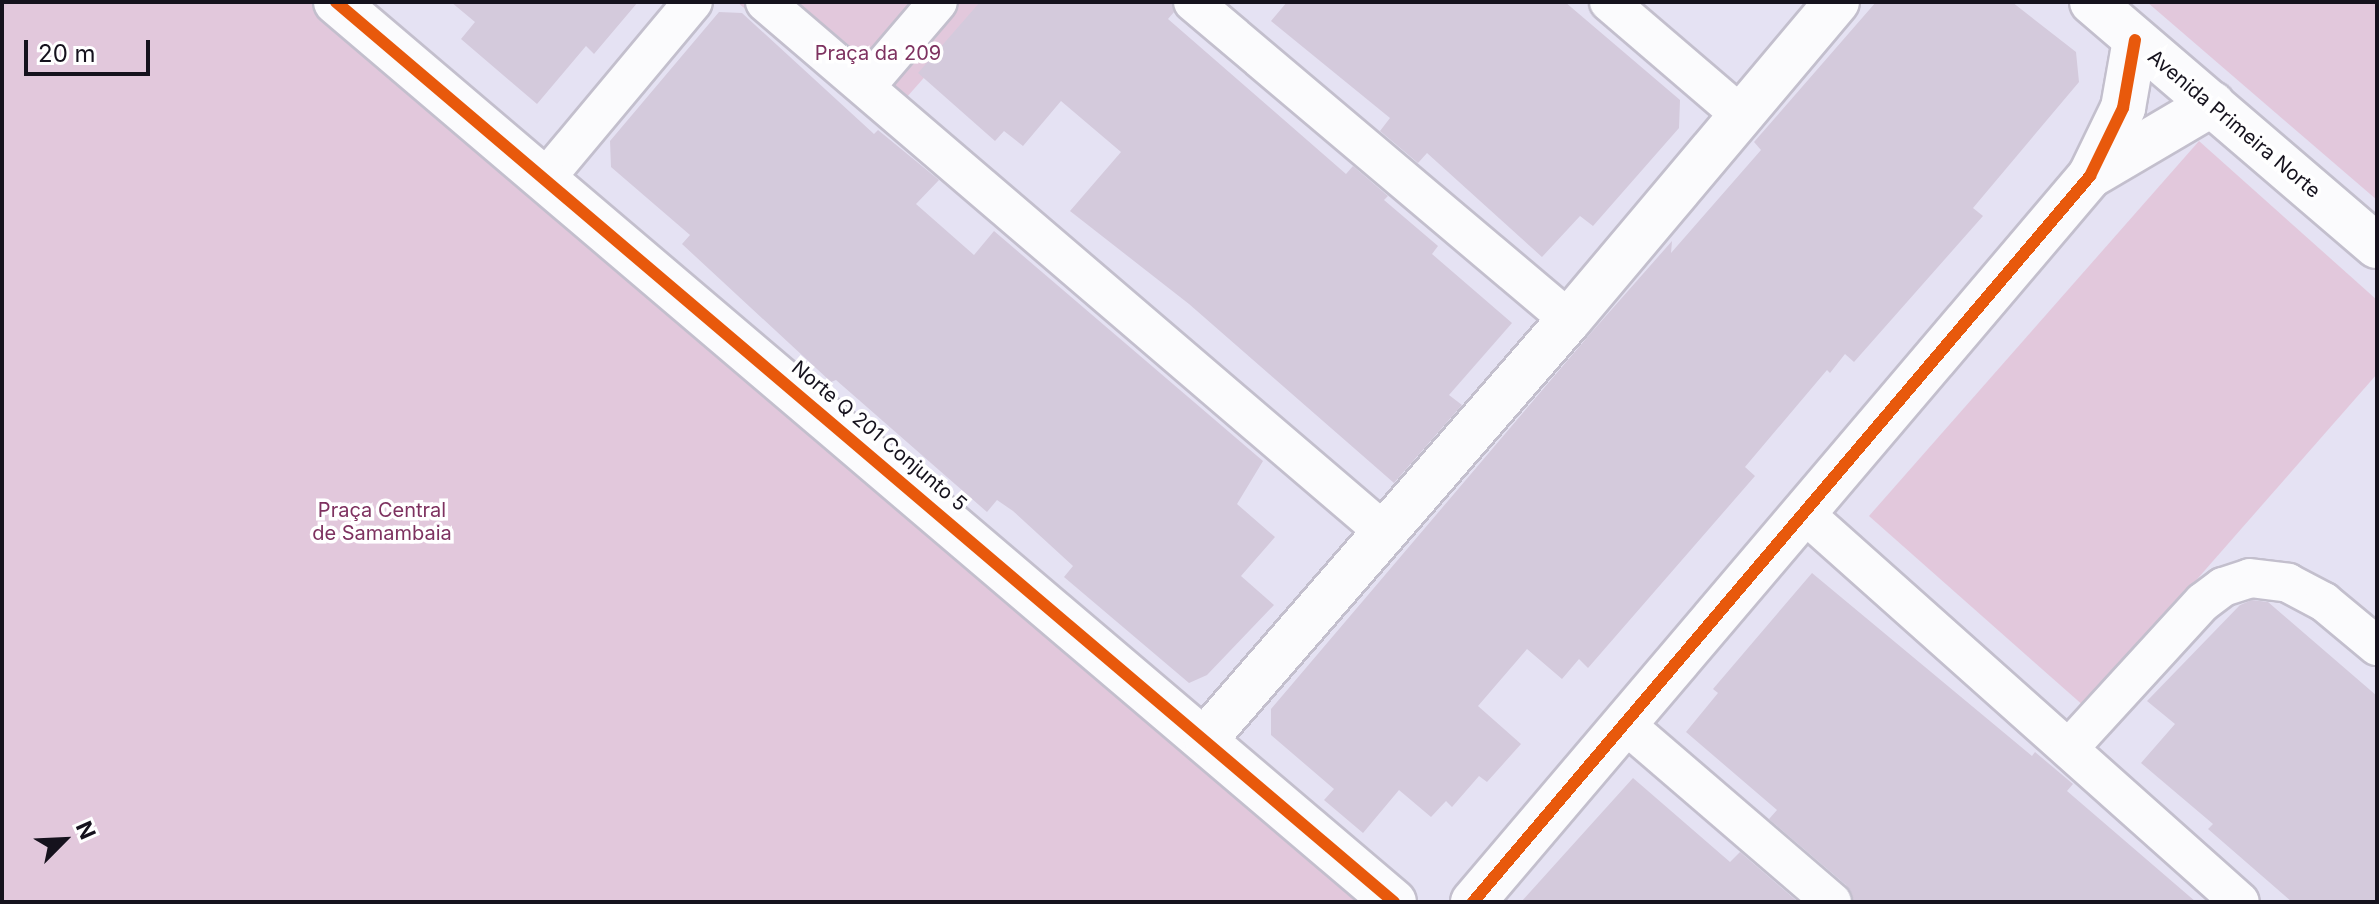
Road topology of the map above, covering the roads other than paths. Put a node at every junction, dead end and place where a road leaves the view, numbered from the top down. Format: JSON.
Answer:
{"nodes":[{"id":1,"x":336,"y":2,"type":"edge"},
{"id":2,"x":693,"y":2,"type":"edge"},
{"id":3,"x":765,"y":2,"type":"edge"},
{"id":4,"x":938,"y":2,"type":"edge"},
{"id":5,"x":1193,"y":2,"type":"edge"},
{"id":6,"x":1609,"y":2,"type":"edge"},
{"id":7,"x":1837,"y":2,"type":"edge"},
{"id":8,"x":2092,"y":2,"type":"edge"},
{"id":9,"x":2135,"y":40,"type":"junction"},
{"id":10,"x":867,"y":85,"type":"junction"},
{"id":11,"x":2212,"y":104,"type":"junction"},
{"id":12,"x":1742,"y":116,"type":"junction"},
{"id":13,"x":2090,"y":176,"type":"junction"},
{"id":14,"x":544,"y":180,"type":"junction"},
{"id":15,"x":2377,"y":246,"type":"edge"},
{"id":16,"x":1569,"y":320,"type":"junction"},
{"id":17,"x":1806,"y":515,"type":"junction"},
{"id":18,"x":1383,"y":531,"type":"junction"},
{"id":19,"x":2377,"y":646,"type":"edge"},
{"id":20,"x":1625,"y":724,"type":"junction"},
{"id":21,"x":1206,"y":738,"type":"junction"},
{"id":22,"x":2069,"y":748,"type":"junction"},
{"id":23,"x":1394,"y":902,"type":"edge"},
{"id":24,"x":1473,"y":902,"type":"edge"},
{"id":25,"x":1832,"y":902,"type":"edge"},
{"id":26,"x":2240,"y":902,"type":"edge"}],
"edges":[{"from":1,"to":14,"type":"street","name":"Norte Q 201 Conjunto 5"},
{"from":2,"to":14,"type":"street"},
{"from":3,"to":10,"type":"street"},
{"from":4,"to":10,"type":"street"},
{"from":5,"to":16,"type":"street"},
{"from":6,"to":12,"type":"street"},
{"from":7,"to":12,"type":"street"},
{"from":8,"to":9,"type":"street","name":"Avenida Primeira Norte"},
{"from":9,"to":11,"type":"street","name":"Avenida Primeira Norte"},
{"from":9,"to":13,"type":"street"},
{"from":10,"to":18,"type":"street"},
{"from":11,"to":13,"type":"street"},
{"from":11,"to":15,"type":"street","name":"Avenida Primeira Norte"},
{"from":12,"to":16,"type":"street"},
{"from":13,"to":17,"type":"street"},
{"from":14,"to":21,"type":"street","name":"Norte Q 201 Conjunto 5"},
{"from":16,"to":18,"type":"street"},
{"from":17,"to":20,"type":"street"},
{"from":17,"to":22,"type":"street"},
{"from":18,"to":21,"type":"street"},
{"from":19,"to":22,"type":"street"},
{"from":20,"to":24,"type":"street"},
{"from":20,"to":25,"type":"street"},
{"from":21,"to":23,"type":"street","name":"Norte Q 201 Conjunto 5"},
{"from":22,"to":26,"type":"street"}]}
